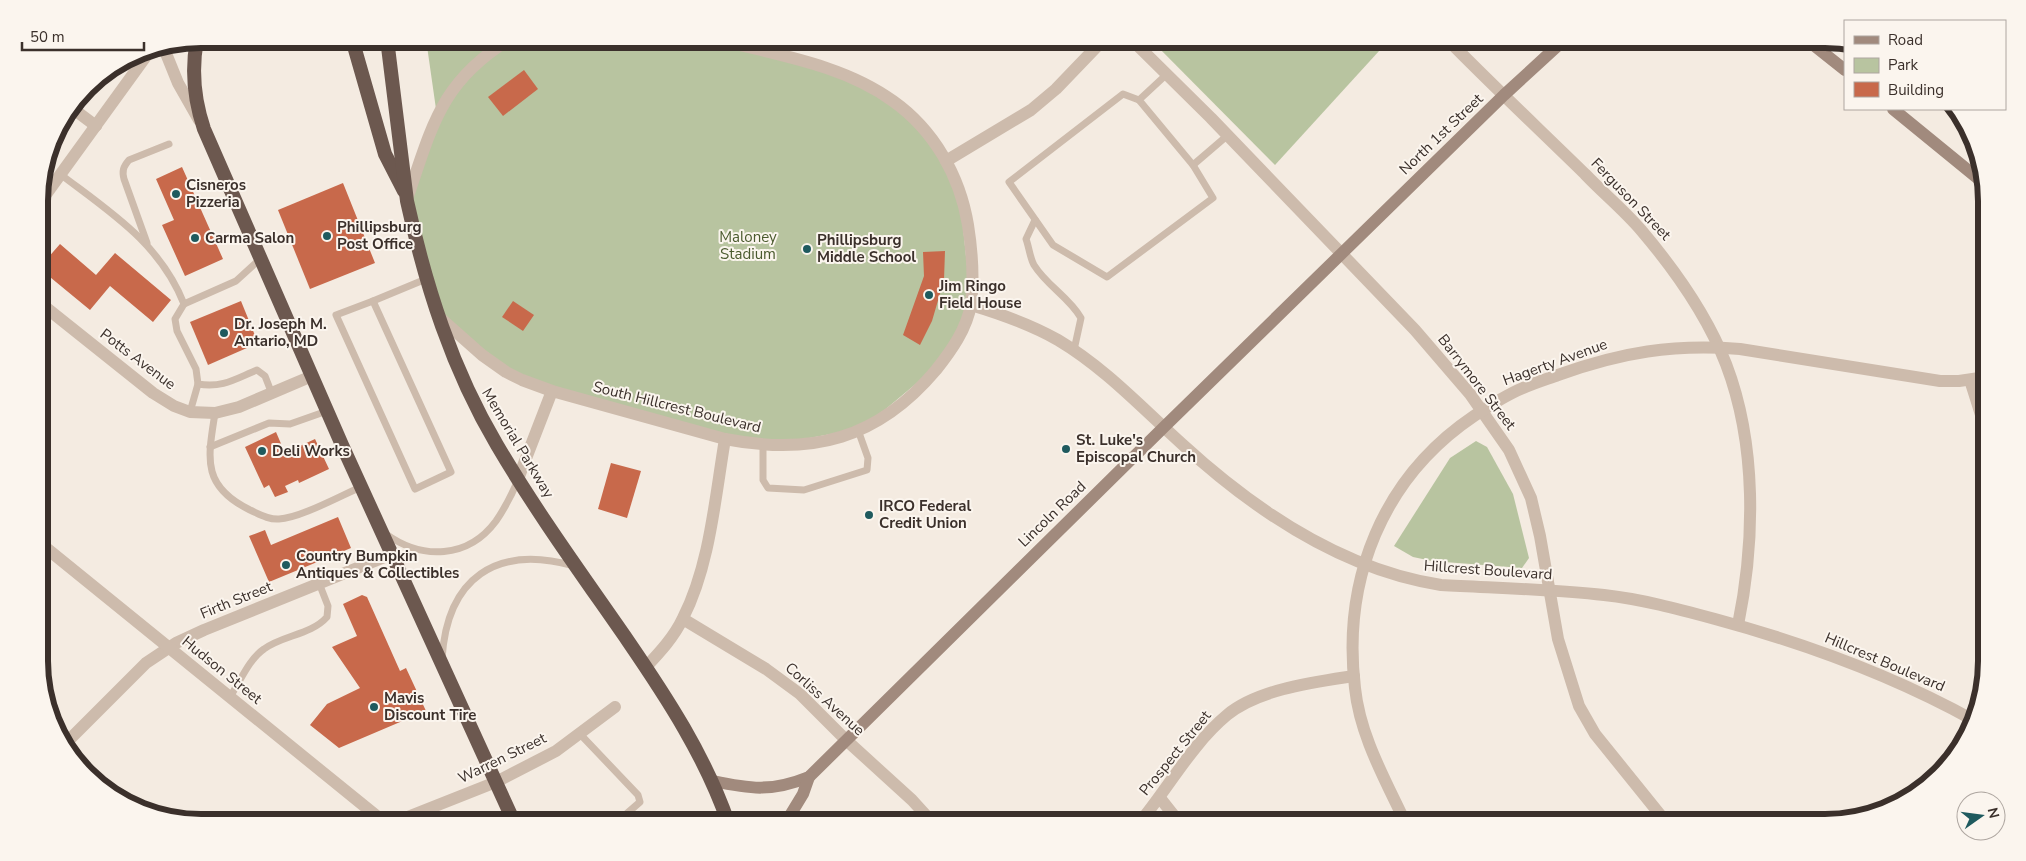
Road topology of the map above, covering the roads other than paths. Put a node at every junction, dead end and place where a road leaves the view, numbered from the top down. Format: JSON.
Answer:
{"nodes":[{"id":1,"x":196,"y":48,"type":"edge"},
{"id":2,"x":355,"y":48,"type":"edge"},
{"id":3,"x":388,"y":48,"type":"edge"},
{"id":4,"x":498,"y":48,"type":"edge"},
{"id":5,"x":750,"y":48,"type":"edge"},
{"id":6,"x":1095,"y":48,"type":"edge"},
{"id":7,"x":1140,"y":48,"type":"edge"},
{"id":8,"x":1456,"y":48,"type":"edge"},
{"id":9,"x":1555,"y":48,"type":"edge"},
{"id":10,"x":1817,"y":48,"type":"edge"},
{"id":11,"x":165,"y":52,"type":"edge"},
{"id":12,"x":144,"y":59,"type":"edge"},
{"id":13,"x":1844,"y":69,"type":"edge"},
{"id":14,"x":1167,"y":74,"type":"junction"},
{"id":15,"x":1504,"y":95,"type":"junction"},
{"id":16,"x":1139,"y":100,"type":"junction"},
{"id":17,"x":1893,"y":110,"type":"edge"},
{"id":18,"x":76,"y":111,"type":"edge"},
{"id":19,"x":96,"y":126,"type":"junction"},
{"id":20,"x":204,"y":129,"type":"junction"},
{"id":21,"x":1228,"y":135,"type":"junction"},
{"id":22,"x":169,"y":144,"type":"dead end"},
{"id":23,"x":946,"y":161,"type":"junction"},
{"id":24,"x":1193,"y":165,"type":"junction"},
{"id":25,"x":60,"y":174,"type":"junction"},
{"id":26,"x":1976,"y":176,"type":"edge"},
{"id":27,"x":48,"y":191,"type":"edge"},
{"id":28,"x":407,"y":199,"type":"junction"},
{"id":29,"x":1035,"y":220,"type":"junction"},
{"id":30,"x":147,"y":244,"type":"junction"},
{"id":31,"x":1342,"y":254,"type":"junction"},
{"id":32,"x":260,"y":259,"type":"junction"},
{"id":33,"x":426,"y":279,"type":"junction"},
{"id":34,"x":372,"y":301,"type":"junction"},
{"id":35,"x":184,"y":304,"type":"junction"},
{"id":36,"x":971,"y":305,"type":"junction"},
{"id":37,"x":48,"y":309,"type":"edge"},
{"id":38,"x":438,"y":316,"type":"junction"},
{"id":39,"x":1718,"y":348,"type":"junction"},
{"id":40,"x":1074,"y":350,"type":"junction"},
{"id":41,"x":312,"y":376,"type":"junction"},
{"id":42,"x":1978,"y":378,"type":"edge"},
{"id":43,"x":1970,"y":380,"type":"junction"},
{"id":44,"x":198,"y":384,"type":"junction"},
{"id":45,"x":552,"y":391,"type":"junction"},
{"id":46,"x":272,"y":394,"type":"junction"},
{"id":47,"x":1978,"y":405,"type":"edge"},
{"id":48,"x":327,"y":411,"type":"junction"},
{"id":49,"x":1482,"y":411,"type":"junction"},
{"id":50,"x":190,"y":412,"type":"junction"},
{"id":51,"x":215,"y":413,"type":"junction"},
{"id":52,"x":1164,"y":427,"type":"junction"},
{"id":53,"x":858,"y":430,"type":"junction"},
{"id":54,"x":725,"y":439,"type":"junction"},
{"id":55,"x":763,"y":446,"type":"junction"},
{"id":56,"x":210,"y":447,"type":"junction"},
{"id":57,"x":518,"y":479,"type":"junction"},
{"id":58,"x":361,"y":487,"type":"junction"},
{"id":59,"x":382,"y":531,"type":"junction"},
{"id":60,"x":48,"y":550,"type":"edge"},
{"id":61,"x":392,"y":554,"type":"junction"},
{"id":62,"x":1365,"y":564,"type":"junction"},
{"id":63,"x":577,"y":566,"type":"junction"},
{"id":64,"x":319,"y":583,"type":"junction"},
{"id":65,"x":1550,"y":591,"type":"junction"},
{"id":66,"x":683,"y":619,"type":"junction"},
{"id":67,"x":1738,"y":625,"type":"junction"},
{"id":68,"x":169,"y":648,"type":"junction"},
{"id":69,"x":442,"y":663,"type":"junction"},
{"id":70,"x":646,"y":667,"type":"junction"},
{"id":71,"x":1354,"y":676,"type":"junction"},
{"id":72,"x":230,"y":697,"type":"junction"},
{"id":73,"x":615,"y":707,"type":"dead end"},
{"id":74,"x":1968,"y":717,"type":"edge"},
{"id":75,"x":580,"y":734,"type":"junction"},
{"id":76,"x":70,"y":739,"type":"edge"},
{"id":77,"x":845,"y":740,"type":"junction"},
{"id":78,"x":809,"y":777,"type":"junction"},
{"id":79,"x":713,"y":781,"type":"junction"},
{"id":80,"x":496,"y":782,"type":"junction"},
{"id":81,"x":1160,"y":798,"type":"junction"},
{"id":82,"x":1147,"y":813,"type":"edge"},
{"id":83,"x":1172,"y":813,"type":"edge"},
{"id":84,"x":1401,"y":813,"type":"edge"},
{"id":85,"x":1659,"y":813,"type":"edge"},
{"id":86,"x":374,"y":814,"type":"edge"},
{"id":87,"x":416,"y":814,"type":"edge"},
{"id":88,"x":510,"y":814,"type":"edge"},
{"id":89,"x":626,"y":814,"type":"edge"},
{"id":90,"x":725,"y":814,"type":"edge"},
{"id":91,"x":791,"y":814,"type":"edge"},
{"id":92,"x":924,"y":814,"type":"edge"}],
"edges":[{"from":1,"to":20,"type":"highway"},
{"from":2,"to":28,"type":"highway"},
{"from":3,"to":28,"type":"highway","name":"Memorial Parkway"},
{"from":4,"to":28,"type":"street"},
{"from":5,"to":23,"type":"street","name":"South Hillcrest Boulevard"},
{"from":6,"to":23,"type":"street"},
{"from":7,"to":14,"type":"street","name":"Barrymore Street"},
{"from":8,"to":15,"type":"street","name":"Ferguson Street"},
{"from":9,"to":15,"type":"main road","name":"North 1st Street"},
{"from":10,"to":13,"type":"main road"},
{"from":11,"to":20,"type":"street"},
{"from":12,"to":19,"type":"street"},
{"from":14,"to":16,"type":"lane"},
{"from":14,"to":21,"type":"street","name":"Barrymore Street"},
{"from":15,"to":31,"type":"main road","name":"North 1st Street"},
{"from":15,"to":39,"type":"street","name":"Ferguson Street"},
{"from":16,"to":24,"type":"lane"},
{"from":16,"to":29,"type":"lane"},
{"from":17,"to":26,"type":"main road"},
{"from":18,"to":19,"type":"street"},
{"from":19,"to":25,"type":"street"},
{"from":20,"to":32,"type":"highway"},
{"from":21,"to":24,"type":"lane"},
{"from":21,"to":31,"type":"street","name":"Barrymore Street"},
{"from":22,"to":30,"type":"lane"},
{"from":23,"to":36,"type":"street","name":"South Hillcrest Boulevard"},
{"from":24,"to":29,"type":"lane"},
{"from":25,"to":27,"type":"street"},
{"from":25,"to":30,"type":"lane"},
{"from":28,"to":33,"type":"highway","name":"Memorial Parkway"},
{"from":29,"to":40,"type":"lane"},
{"from":30,"to":35,"type":"lane"},
{"from":31,"to":49,"type":"street","name":"Barrymore Street"},
{"from":31,"to":52,"type":"main road","name":"Lincoln Road"},
{"from":32,"to":35,"type":"lane"},
{"from":32,"to":41,"type":"highway"},
{"from":33,"to":34,"type":"lane"},
{"from":33,"to":38,"type":"highway","name":"Memorial Parkway"},
{"from":34,"to":34,"type":"lane"},
{"from":35,"to":44,"type":"lane"},
{"from":36,"to":40,"type":"street","name":"Hillcrest Boulevard"},
{"from":36,"to":53,"type":"street","name":"South Hillcrest Boulevard"},
{"from":37,"to":50,"type":"street","name":"Potts Avenue"},
{"from":38,"to":45,"type":"street","name":"South Hillcrest Boulevard"},
{"from":38,"to":57,"type":"highway","name":"Memorial Parkway"},
{"from":39,"to":43,"type":"street","name":"Hagerty Avenue"},
{"from":39,"to":49,"type":"street","name":"Hagerty Avenue"},
{"from":39,"to":67,"type":"street","name":"Ferguson Street"},
{"from":40,"to":52,"type":"street","name":"Hillcrest Boulevard"},
{"from":41,"to":46,"type":"street","name":"Potts Avenue"},
{"from":41,"to":48,"type":"highway"},
{"from":42,"to":43,"type":"street","name":"Hagerty Avenue"},
{"from":43,"to":47,"type":"street"},
{"from":44,"to":46,"type":"lane"},
{"from":44,"to":50,"type":"lane"},
{"from":45,"to":54,"type":"street","name":"South Hillcrest Boulevard"},
{"from":45,"to":57,"type":"street"},
{"from":46,"to":51,"type":"street","name":"Potts Avenue"},
{"from":48,"to":56,"type":"lane"},
{"from":48,"to":58,"type":"highway"},
{"from":49,"to":62,"type":"street","name":"Hagerty Avenue"},
{"from":49,"to":65,"type":"street","name":"Barrymore Street"},
{"from":50,"to":51,"type":"street","name":"Potts Avenue"},
{"from":51,"to":56,"type":"lane"},
{"from":52,"to":62,"type":"street","name":"Hillcrest Boulevard"},
{"from":52,"to":77,"type":"main road","name":"Lincoln Road"},
{"from":53,"to":55,"type":"street","name":"South Hillcrest Boulevard"},
{"from":53,"to":55,"type":"lane"},
{"from":54,"to":55,"type":"street","name":"South Hillcrest Boulevard"},
{"from":54,"to":66,"type":"street"},
{"from":56,"to":58,"type":"lane"},
{"from":57,"to":59,"type":"lane"},
{"from":57,"to":63,"type":"highway","name":"Memorial Parkway"},
{"from":58,"to":59,"type":"highway"},
{"from":59,"to":61,"type":"highway"},
{"from":60,"to":68,"type":"street","name":"Hudson Street"},
{"from":61,"to":64,"type":"street","name":"Firth Street"},
{"from":61,"to":69,"type":"highway"},
{"from":62,"to":65,"type":"street","name":"Hillcrest Boulevard"},
{"from":62,"to":71,"type":"street","name":"Hagerty Avenue"},
{"from":63,"to":69,"type":"lane"},
{"from":63,"to":70,"type":"highway","name":"Memorial Parkway"},
{"from":64,"to":68,"type":"street","name":"Firth Street"},
{"from":64,"to":72,"type":"lane"},
{"from":65,"to":67,"type":"street","name":"Hillcrest Boulevard"},
{"from":65,"to":85,"type":"street","name":"Barrymore Street"},
{"from":66,"to":70,"type":"street"},
{"from":66,"to":77,"type":"street","name":"Corliss Avenue"},
{"from":67,"to":74,"type":"street","name":"Hillcrest Boulevard"},
{"from":68,"to":72,"type":"street","name":"Hudson Street"},
{"from":68,"to":76,"type":"street","name":"Firth Street"},
{"from":69,"to":80,"type":"highway"},
{"from":70,"to":79,"type":"highway","name":"Memorial Parkway"},
{"from":71,"to":81,"type":"street","name":"Prospect Street"},
{"from":71,"to":84,"type":"street","name":"Hagerty Avenue"},
{"from":72,"to":86,"type":"street","name":"Hudson Street"},
{"from":73,"to":75,"type":"street","name":"Warren Street"},
{"from":75,"to":80,"type":"street","name":"Warren Street"},
{"from":75,"to":89,"type":"lane"},
{"from":77,"to":78,"type":"main road","name":"Lincoln Road"},
{"from":77,"to":92,"type":"street","name":"Corliss Avenue"},
{"from":78,"to":79,"type":"main road","name":"Lincoln Road"},
{"from":78,"to":91,"type":"main road","name":"Lincoln Road"},
{"from":79,"to":90,"type":"highway","name":"Memorial Parkway"},
{"from":80,"to":87,"type":"street","name":"Warren Street"},
{"from":80,"to":88,"type":"highway"},
{"from":81,"to":82,"type":"street","name":"Prospect Street"},
{"from":81,"to":83,"type":"street"}]}
